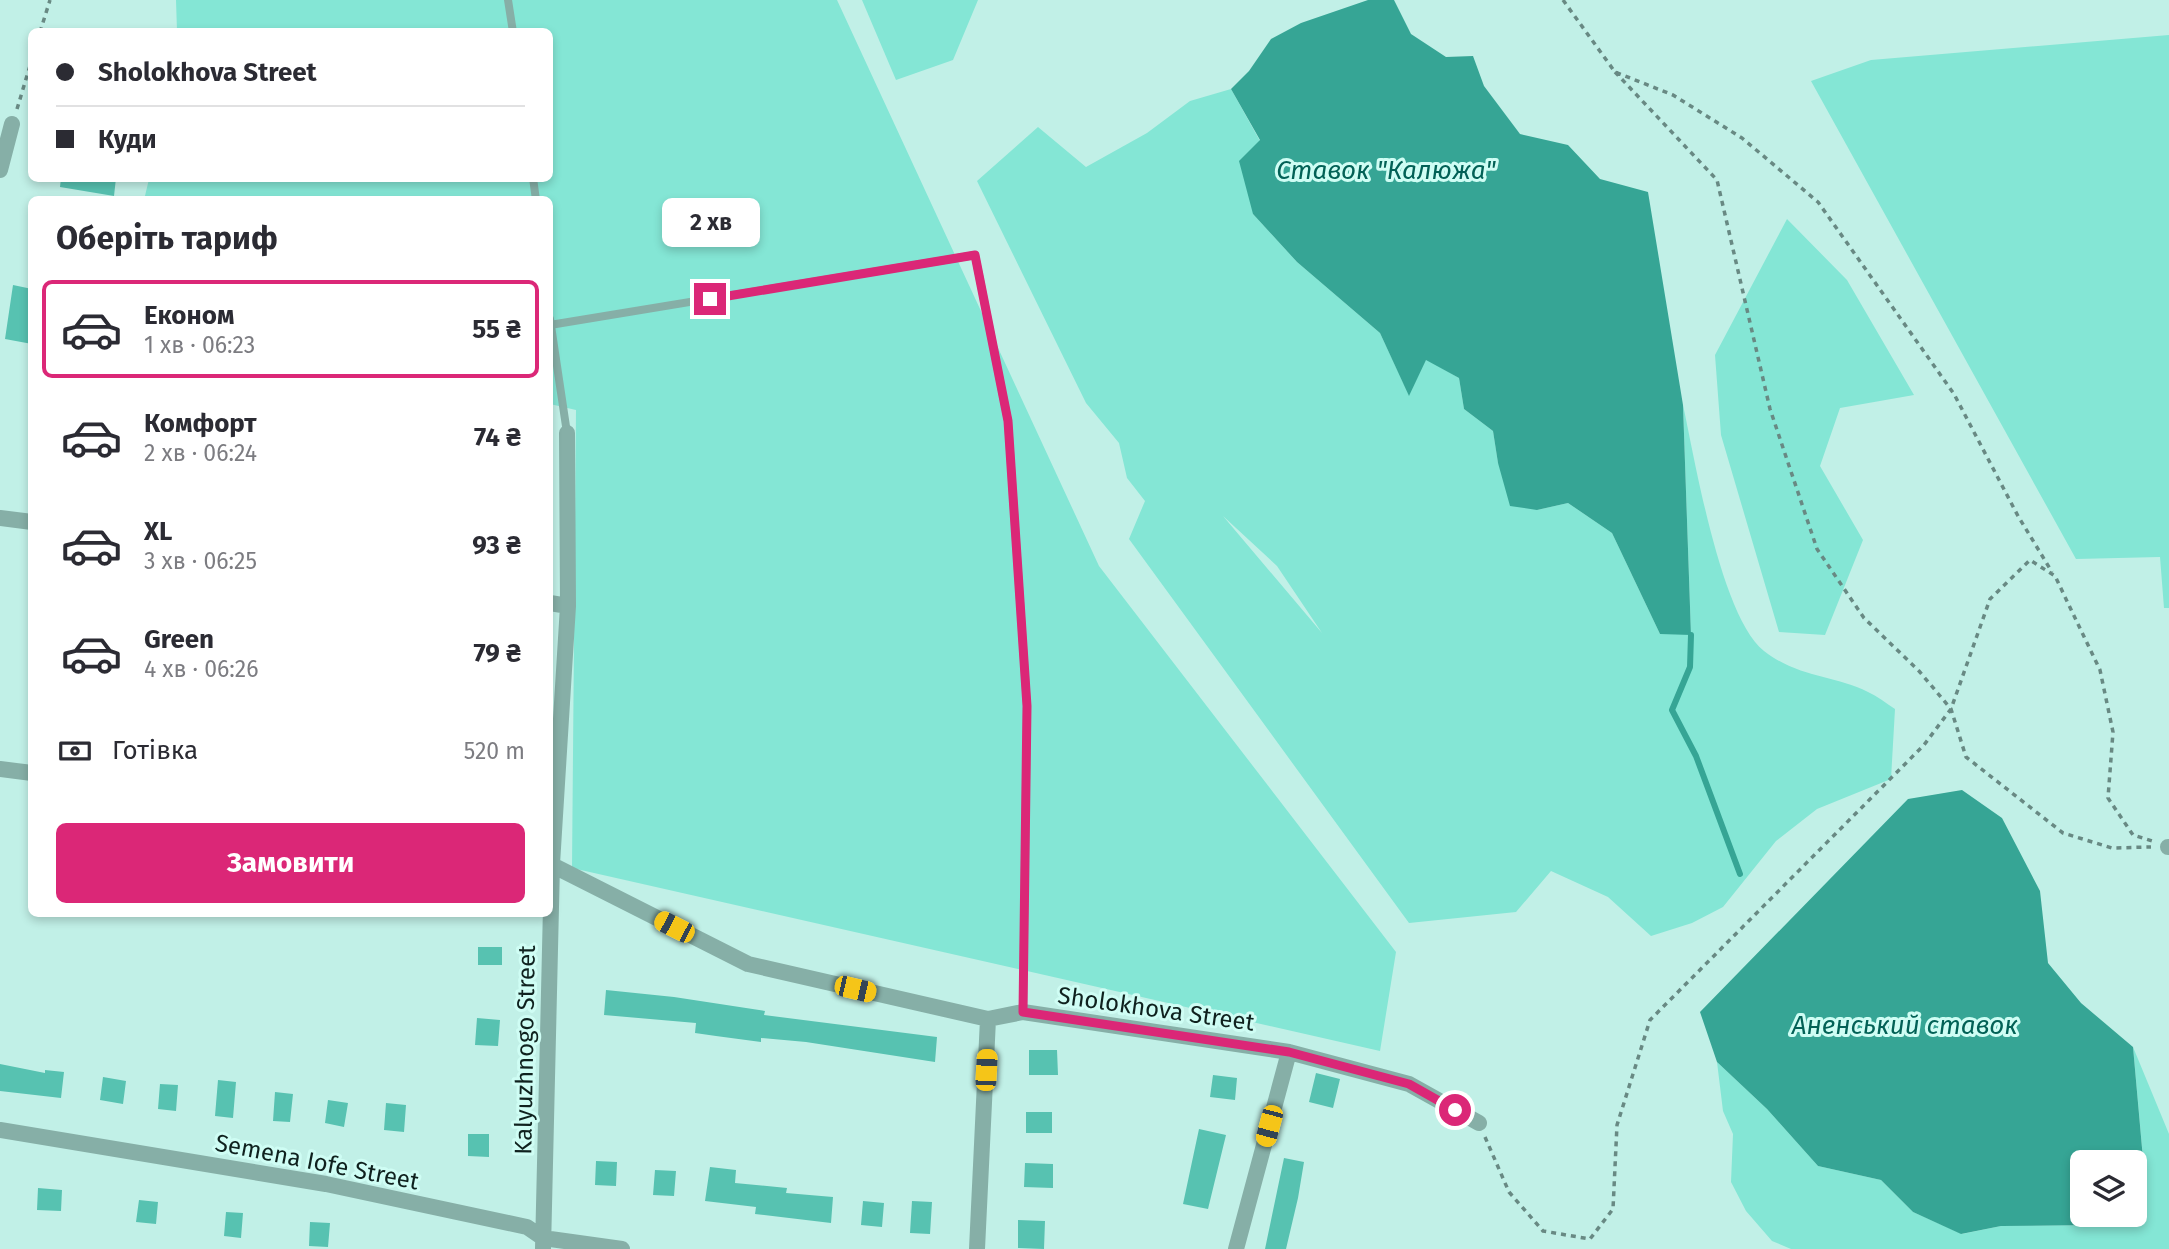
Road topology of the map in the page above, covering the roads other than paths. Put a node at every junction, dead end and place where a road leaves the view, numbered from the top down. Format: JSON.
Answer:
{"nodes":[{"id":1,"x":509,"y":0,"type":"edge"},
{"id":2,"x":512,"y":28,"type":"edge"},
{"id":3,"x":12,"y":124,"type":"road end"},
{"id":4,"x":0,"y":170,"type":"edge"},
{"id":5,"x":553,"y":325,"type":"edge"},
{"id":6,"x":553,"y":344,"type":"edge"},
{"id":7,"x":567,"y":433,"type":"joint"},
{"id":8,"x":0,"y":517,"type":"edge"},
{"id":9,"x":28,"y":521,"type":"edge"},
{"id":10,"x":553,"y":604,"type":"edge"},
{"id":11,"x":568,"y":606,"type":"junction"},
{"id":12,"x":0,"y":769,"type":"edge"},
{"id":13,"x":28,"y":772,"type":"edge"},
{"id":14,"x":553,"y":821,"type":"edge"},
{"id":15,"x":553,"y":866,"type":"edge"},
{"id":16,"x":549,"y":917,"type":"edge"},
{"id":17,"x":1023,"y":1012,"type":"junction"},
{"id":18,"x":988,"y":1019,"type":"junction"},
{"id":19,"x":1289,"y":1052,"type":"junction"},
{"id":20,"x":1479,"y":1123,"type":"road end"},
{"id":21,"x":0,"y":1130,"type":"edge"},
{"id":22,"x":543,"y":1244,"type":"edge"},
{"id":23,"x":622,"y":1249,"type":"edge"},
{"id":24,"x":976,"y":1249,"type":"edge"},
{"id":25,"x":1236,"y":1249,"type":"edge"}],
"edges":[{"from":1,"to":2,"type":"lane"},
{"from":3,"to":4,"type":"street"},
{"from":5,"to":17,"type":"lane"},
{"from":6,"to":7,"type":"lane"},
{"from":7,"to":11,"type":"street","name":"Kalyuzhnogo Street"},
{"from":8,"to":9,"type":"street"},
{"from":10,"to":11,"type":"street"},
{"from":11,"to":14,"type":"street","name":"Kalyuzhnogo Street"},
{"from":12,"to":13,"type":"street"},
{"from":15,"to":18,"type":"street","name":"Sholokhova Street"},
{"from":16,"to":22,"type":"street","name":"Kalyuzhnogo Street"},
{"from":17,"to":18,"type":"street","name":"Sholokhova Street"},
{"from":17,"to":19,"type":"street","name":"Sholokhova Street"},
{"from":18,"to":24,"type":"street"},
{"from":19,"to":20,"type":"street","name":"Sholokhova Street"},
{"from":19,"to":25,"type":"street"},
{"from":21,"to":22,"type":"street","name":"Semena Iofe Street"},
{"from":22,"to":23,"type":"street","name":"Semena Iofe Street"}]}
